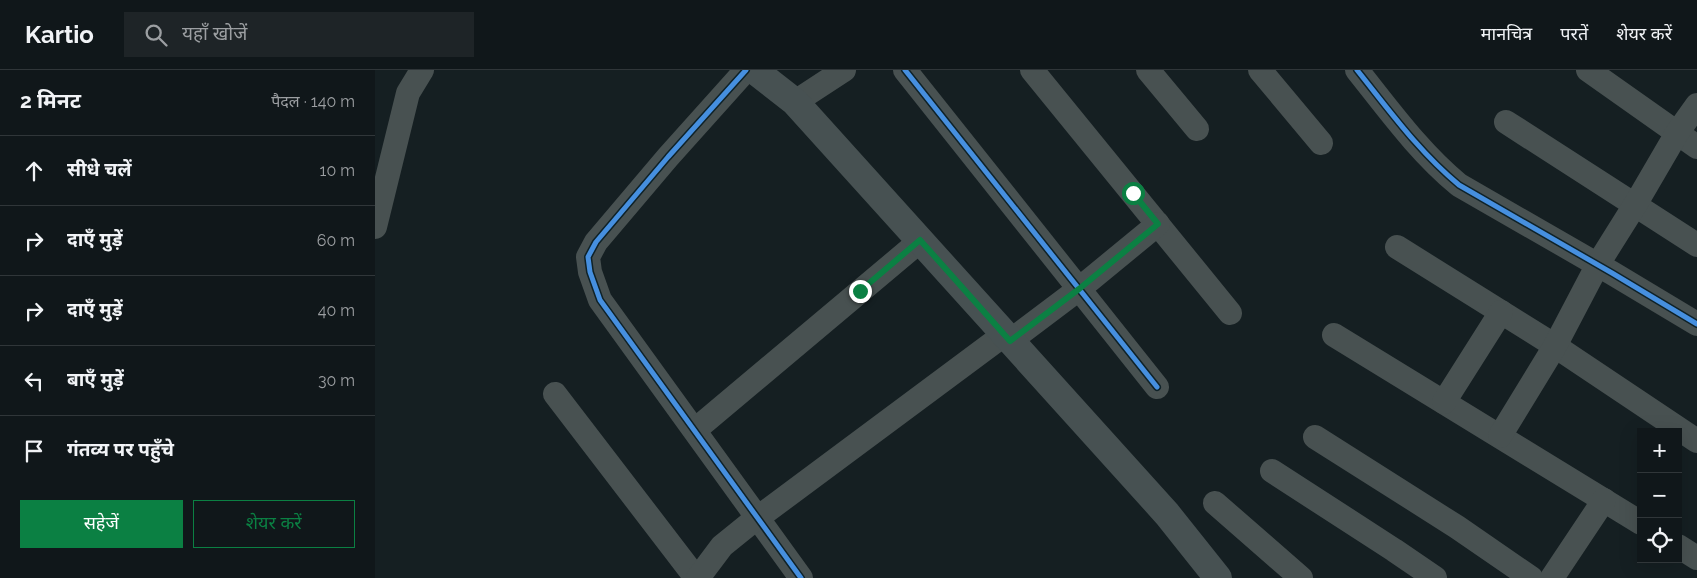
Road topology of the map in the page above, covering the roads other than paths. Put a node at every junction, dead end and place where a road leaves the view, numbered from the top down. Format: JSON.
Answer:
{"nodes":[{"id":1,"x":422,"y":70,"type":"edge"},
{"id":2,"x":746,"y":70,"type":"edge"},
{"id":3,"x":754,"y":70,"type":"edge"},
{"id":4,"x":844,"y":70,"type":"edge"},
{"id":5,"x":905,"y":70,"type":"edge"},
{"id":6,"x":1032,"y":70,"type":"edge"},
{"id":7,"x":1148,"y":70,"type":"edge"},
{"id":8,"x":1260,"y":70,"type":"edge"},
{"id":9,"x":1357,"y":70,"type":"edge"},
{"id":10,"x":1588,"y":70,"type":"edge"},
{"id":11,"x":795,"y":102,"type":"junction"},
{"id":12,"x":1697,"y":105,"type":"edge"},
{"id":13,"x":1506,"y":122,"type":"dead end"},
{"id":14,"x":1197,"y":129,"type":"dead end"},
{"id":15,"x":1677,"y":134,"type":"junction"},
{"id":16,"x":1321,"y":143,"type":"dead end"},
{"id":17,"x":1697,"y":147,"type":"edge"},
{"id":18,"x":1635,"y":205,"type":"junction"},
{"id":19,"x":1158,"y":224,"type":"junction"},
{"id":20,"x":375,"y":226,"type":"edge"},
{"id":21,"x":920,"y":240,"type":"junction"},
{"id":22,"x":1697,"y":245,"type":"edge"},
{"id":23,"x":1397,"y":247,"type":"dead end"},
{"id":24,"x":1598,"y":264,"type":"junction"},
{"id":25,"x":1079,"y":289,"type":"junction"},
{"id":26,"x":1501,"y":312,"type":"junction"},
{"id":27,"x":1230,"y":313,"type":"dead end"},
{"id":28,"x":1697,"y":324,"type":"edge"},
{"id":29,"x":1334,"y":335,"type":"dead end"},
{"id":30,"x":1007,"y":337,"type":"junction"},
{"id":31,"x":1555,"y":346,"type":"junction"},
{"id":32,"x":1157,"y":387,"type":"dead end"},
{"id":33,"x":555,"y":394,"type":"dead end"},
{"id":34,"x":1444,"y":402,"type":"junction"},
{"id":35,"x":695,"y":430,"type":"junction"},
{"id":36,"x":1500,"y":436,"type":"junction"},
{"id":37,"x":1315,"y":437,"type":"dead end"},
{"id":38,"x":1697,"y":441,"type":"edge"},
{"id":39,"x":1272,"y":471,"type":"dead end"},
{"id":40,"x":1604,"y":500,"type":"junction"},
{"id":41,"x":1215,"y":503,"type":"dead end"},
{"id":42,"x":759,"y":517,"type":"junction"},
{"id":43,"x":1637,"y":521,"type":"edge"},
{"id":44,"x":1682,"y":549,"type":"edge"},
{"id":45,"x":1697,"y":558,"type":"edge"},
{"id":46,"x":697,"y":578,"type":"edge"},
{"id":47,"x":801,"y":578,"type":"edge"},
{"id":48,"x":1218,"y":578,"type":"edge"},
{"id":49,"x":1301,"y":578,"type":"edge"},
{"id":50,"x":1435,"y":578,"type":"edge"},
{"id":51,"x":1531,"y":578,"type":"edge"},
{"id":52,"x":1552,"y":578,"type":"edge"}],
"edges":[{"from":1,"to":20,"type":"street"},
{"from":2,"to":35,"type":"street"},
{"from":3,"to":11,"type":"main road"},
{"from":4,"to":11,"type":"street"},
{"from":5,"to":25,"type":"street"},
{"from":6,"to":19,"type":"street"},
{"from":7,"to":14,"type":"street"},
{"from":8,"to":16,"type":"street"},
{"from":9,"to":24,"type":"street"},
{"from":10,"to":15,"type":"street"},
{"from":11,"to":21,"type":"main road"},
{"from":12,"to":15,"type":"street"},
{"from":13,"to":18,"type":"street"},
{"from":15,"to":17,"type":"street"},
{"from":15,"to":18,"type":"street"},
{"from":18,"to":22,"type":"street"},
{"from":18,"to":24,"type":"street"},
{"from":19,"to":25,"type":"street"},
{"from":19,"to":27,"type":"street"},
{"from":21,"to":30,"type":"main road"},
{"from":21,"to":35,"type":"street"},
{"from":23,"to":26,"type":"street"},
{"from":24,"to":28,"type":"street"},
{"from":24,"to":31,"type":"street"},
{"from":25,"to":30,"type":"street"},
{"from":25,"to":32,"type":"street"},
{"from":26,"to":31,"type":"street"},
{"from":26,"to":34,"type":"street"},
{"from":29,"to":34,"type":"street"},
{"from":30,"to":42,"type":"street"},
{"from":30,"to":48,"type":"main road"},
{"from":31,"to":36,"type":"street"},
{"from":31,"to":38,"type":"street"},
{"from":33,"to":46,"type":"street"},
{"from":34,"to":36,"type":"street"},
{"from":35,"to":42,"type":"street"},
{"from":36,"to":40,"type":"street"},
{"from":37,"to":51,"type":"street"},
{"from":39,"to":50,"type":"street"},
{"from":40,"to":43,"type":"street"},
{"from":40,"to":52,"type":"street"},
{"from":41,"to":49,"type":"street"},
{"from":42,"to":46,"type":"street"},
{"from":42,"to":47,"type":"street"},
{"from":44,"to":45,"type":"street"}]}
